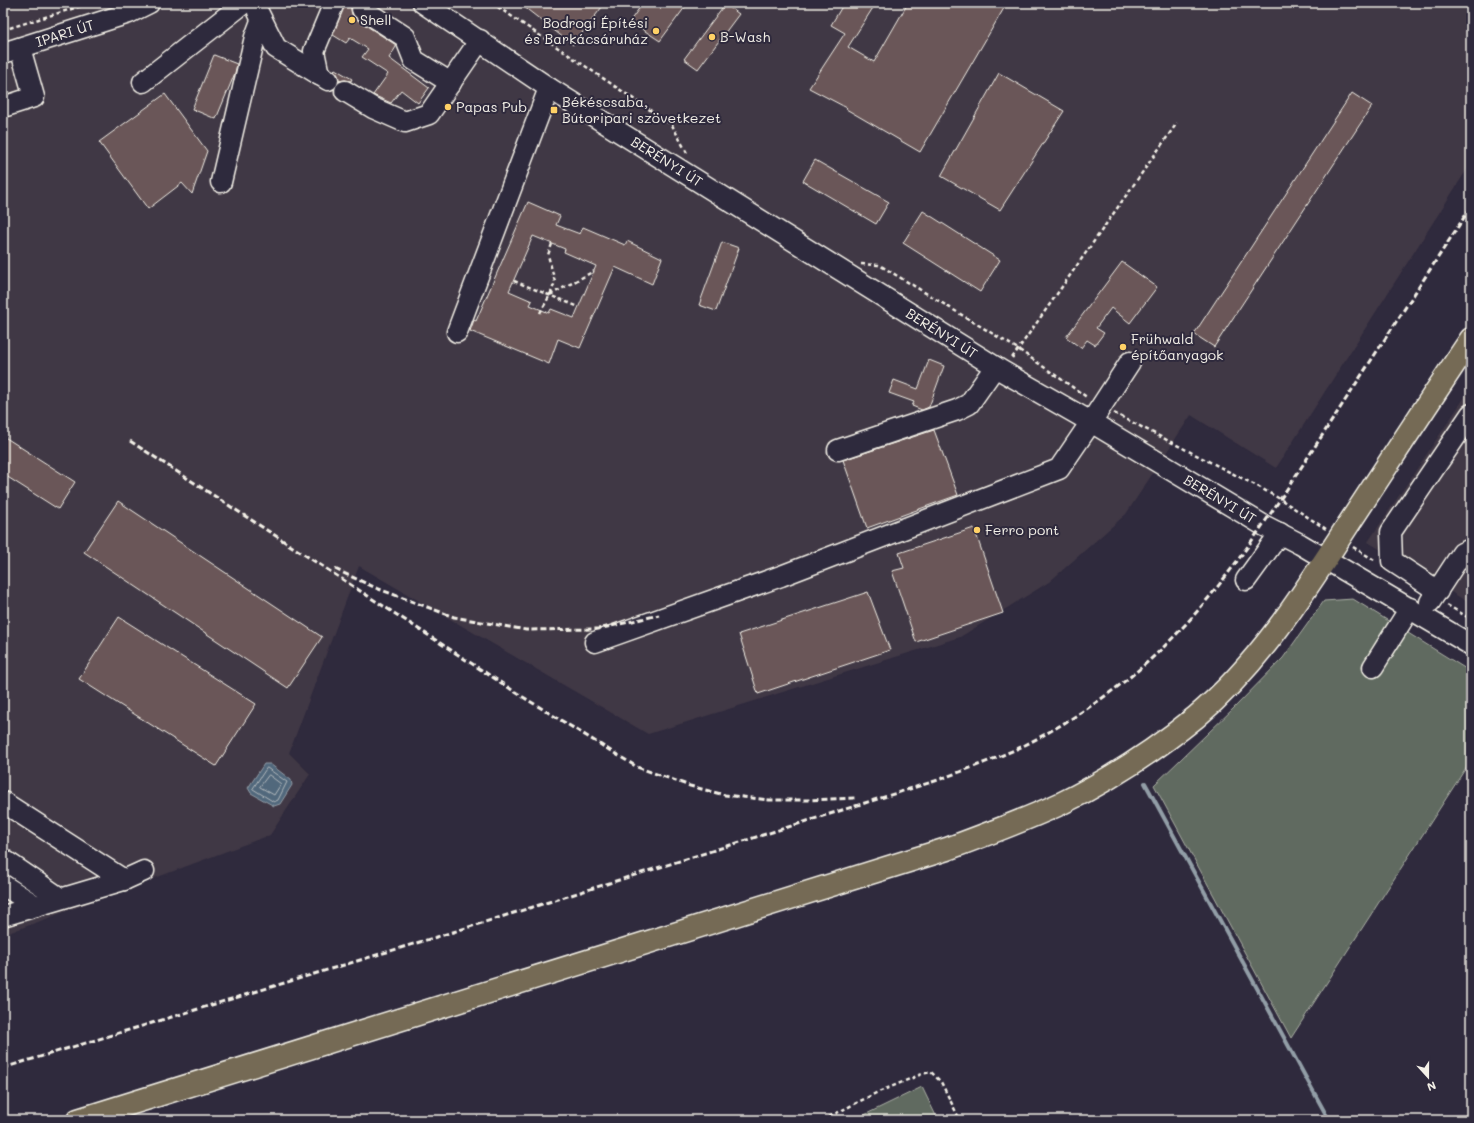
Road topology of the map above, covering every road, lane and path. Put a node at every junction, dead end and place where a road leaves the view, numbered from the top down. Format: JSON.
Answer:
{"nodes":[{"id":1,"x":91,"y":3,"type":"edge"},
{"id":2,"x":149,"y":3,"type":"edge"},
{"id":3,"x":244,"y":3,"type":"edge"},
{"id":4,"x":334,"y":3,"type":"edge"},
{"id":5,"x":424,"y":3,"type":"edge"},
{"id":6,"x":492,"y":3,"type":"edge"},
{"id":7,"x":127,"y":8,"type":"edge"},
{"id":8,"x":362,"y":9,"type":"dead end"},
{"id":9,"x":258,"y":12,"type":"edge"},
{"id":10,"x":3,"y":30,"type":"edge"},
{"id":11,"x":480,"y":40,"type":"junction"},
{"id":12,"x":12,"y":50,"type":"edge"},
{"id":13,"x":143,"y":82,"type":"dead end"},
{"id":14,"x":451,"y":83,"type":"junction"},
{"id":15,"x":549,"y":88,"type":"junction"},
{"id":16,"x":345,"y":91,"type":"dead end"},
{"id":17,"x":3,"y":107,"type":"edge"},
{"id":18,"x":1177,"y":123,"type":"dead end"},
{"id":19,"x":690,"y":160,"type":"dead end"},
{"id":20,"x":221,"y":182,"type":"dead end"},
{"id":21,"x":552,"y":244,"type":"dead end"},
{"id":22,"x":857,"y":264,"type":"dead end"},
{"id":23,"x":594,"y":271,"type":"dead end"},
{"id":24,"x":514,"y":280,"type":"dead end"},
{"id":25,"x":550,"y":295,"type":"junction"},
{"id":26,"x":578,"y":307,"type":"dead end"},
{"id":27,"x":540,"y":312,"type":"dead end"},
{"id":28,"x":458,"y":332,"type":"dead end"},
{"id":29,"x":1471,"y":339,"type":"edge"},
{"id":30,"x":1018,"y":350,"type":"junction"},
{"id":31,"x":1130,"y":362,"type":"dead end"},
{"id":32,"x":998,"y":369,"type":"junction"},
{"id":33,"x":1096,"y":414,"type":"junction"},
{"id":34,"x":1471,"y":414,"type":"edge"},
{"id":35,"x":838,"y":450,"type":"dead end"},
{"id":36,"x":1280,"y":533,"type":"junction"},
{"id":37,"x":1340,"y":538,"type":"junction"},
{"id":38,"x":1471,"y":549,"type":"edge"},
{"id":39,"x":1326,"y":559,"type":"junction"},
{"id":40,"x":1379,"y":563,"type":"dead end"},
{"id":41,"x":1246,"y":580,"type":"dead end"},
{"id":42,"x":1436,"y":594,"type":"junction"},
{"id":43,"x":1416,"y":612,"type":"junction"},
{"id":44,"x":1471,"y":619,"type":"edge"},
{"id":45,"x":595,"y":642,"type":"dead end"},
{"id":46,"x":1471,"y":645,"type":"edge"},
{"id":47,"x":1373,"y":667,"type":"dead end"},
{"id":48,"x":3,"y":802,"type":"edge"},
{"id":49,"x":3,"y":860,"type":"edge"},
{"id":50,"x":144,"y":871,"type":"dead end"},
{"id":51,"x":124,"y":880,"type":"junction"},
{"id":52,"x":3,"y":884,"type":"edge"},
{"id":53,"x":60,"y":898,"type":"junction"},
{"id":54,"x":36,"y":906,"type":"junction"},
{"id":55,"x":3,"y":916,"type":"edge"},
{"id":56,"x":78,"y":1120,"type":"edge"},
{"id":57,"x":823,"y":1120,"type":"edge"},
{"id":58,"x":960,"y":1120,"type":"edge"}],
"edges":[{"from":1,"to":10,"type":"path"},
{"from":2,"to":7,"type":"street","name":"IPARI ÚT"},
{"from":3,"to":13,"type":"street"},
{"from":4,"to":9,"type":"street"},
{"from":5,"to":11,"type":"street","name":"BERÉNYI ÚT"},
{"from":6,"to":19,"type":"path"},
{"from":7,"to":12,"type":"street","name":"IPARI ÚT"},
{"from":8,"to":14,"type":"street"},
{"from":9,"to":20,"type":"street"},
{"from":11,"to":14,"type":"street"},
{"from":11,"to":15,"type":"street","name":"BERÉNYI ÚT"},
{"from":12,"to":17,"type":"street"},
{"from":14,"to":16,"type":"street"},
{"from":15,"to":28,"type":"street"},
{"from":15,"to":32,"type":"street","name":"BERÉNYI ÚT"},
{"from":18,"to":30,"type":"path"},
{"from":21,"to":25,"type":"path"},
{"from":22,"to":30,"type":"path"},
{"from":23,"to":25,"type":"path"},
{"from":24,"to":25,"type":"path"},
{"from":25,"to":26,"type":"path"},
{"from":25,"to":27,"type":"path"},
{"from":29,"to":37,"type":"main road"},
{"from":30,"to":32,"type":"path"},
{"from":30,"to":33,"type":"path"},
{"from":31,"to":33,"type":"street"},
{"from":32,"to":33,"type":"street","name":"BERÉNYI ÚT"},
{"from":32,"to":35,"type":"street"},
{"from":33,"to":36,"type":"street","name":"BERÉNYI ÚT"},
{"from":33,"to":37,"type":"path"},
{"from":33,"to":45,"type":"street"},
{"from":34,"to":42,"type":"street"},
{"from":36,"to":39,"type":"street","name":"BERÉNYI ÚT"},
{"from":36,"to":41,"type":"street"},
{"from":37,"to":39,"type":"main road"},
{"from":37,"to":40,"type":"path"},
{"from":38,"to":42,"type":"street"},
{"from":39,"to":43,"type":"street","name":"BERÉNYI ÚT"},
{"from":39,"to":56,"type":"main road"},
{"from":42,"to":43,"type":"street"},
{"from":42,"to":44,"type":"path"},
{"from":43,"to":46,"type":"street","name":"BERÉNYI ÚT"},
{"from":43,"to":47,"type":"street"},
{"from":48,"to":51,"type":"street"},
{"from":49,"to":53,"type":"street"},
{"from":50,"to":51,"type":"street"},
{"from":51,"to":53,"type":"street"},
{"from":52,"to":54,"type":"street"},
{"from":53,"to":54,"type":"street"},
{"from":54,"to":55,"type":"street"},
{"from":57,"to":58,"type":"path"}]}
